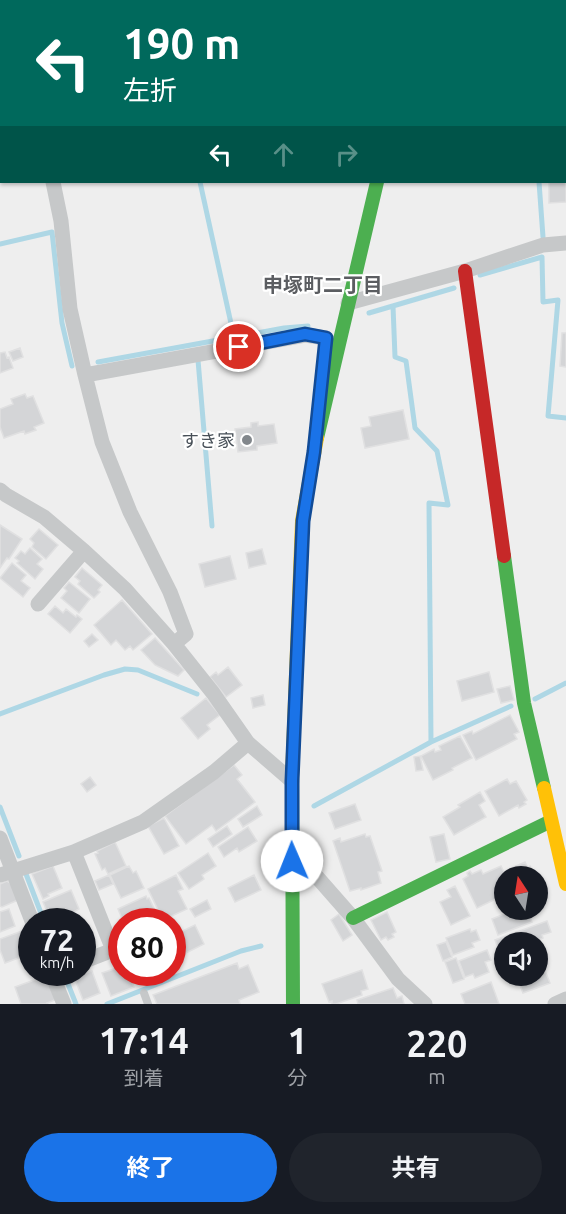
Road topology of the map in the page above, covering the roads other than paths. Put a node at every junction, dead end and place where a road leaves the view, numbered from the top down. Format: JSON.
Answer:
{"nodes":[{"id":1,"x":53,"y":183,"type":"edge"},
{"id":2,"x":377,"y":183,"type":"edge"},
{"id":3,"x":566,"y":243,"type":"edge"},
{"id":4,"x":465,"y":271,"type":"junction"},
{"id":5,"x":348,"y":303,"type":"junction"},
{"id":6,"x":325,"y":342,"type":"joint"},
{"id":7,"x":85,"y":375,"type":"junction"},
{"id":8,"x":314,"y":452,"type":"junction"},
{"id":9,"x":0,"y":490,"type":"edge"},
{"id":10,"x":84,"y":551,"type":"junction"},
{"id":11,"x":38,"y":604,"type":"dead end"},
{"id":12,"x":174,"y":644,"type":"junction"},
{"id":13,"x":248,"y":743,"type":"junction"},
{"id":14,"x":292,"y":781,"type":"junction"},
{"id":15,"x":566,"y":816,"type":"edge"},
{"id":16,"x":551,"y":822,"type":"junction"},
{"id":17,"x":0,"y":838,"type":"edge"},
{"id":18,"x":74,"y":852,"type":"junction"},
{"id":19,"x":292,"y":861,"type":"junction"},
{"id":20,"x":6,"y":873,"type":"edge"},
{"id":21,"x":566,"y":884,"type":"edge"},
{"id":22,"x":25,"y":908,"type":"edge"},
{"id":23,"x":353,"y":918,"type":"junction"},
{"id":24,"x":96,"y":957,"type":"edge"},
{"id":25,"x":58,"y":986,"type":"edge"},
{"id":26,"x":144,"y":993,"type":"dead end"},
{"id":27,"x":566,"y":999,"type":"edge"},
{"id":28,"x":64,"y":1004,"type":"edge"},
{"id":29,"x":148,"y":1004,"type":"edge"},
{"id":30,"x":293,"y":1004,"type":"edge"},
{"id":31,"x":425,"y":1004,"type":"edge"},
{"id":32,"x":555,"y":1004,"type":"edge"}],
"edges":[{"from":1,"to":7,"type":"street"},
{"from":2,"to":5,"type":"main road"},
{"from":3,"to":4,"type":"street"},
{"from":4,"to":5,"type":"street"},
{"from":4,"to":16,"type":"main road"},
{"from":5,"to":8,"type":"main road"},
{"from":6,"to":7,"type":"street"},
{"from":6,"to":8,"type":"main road"},
{"from":7,"to":12,"type":"street"},
{"from":8,"to":14,"type":"main road"},
{"from":9,"to":10,"type":"street"},
{"from":10,"to":11,"type":"street"},
{"from":10,"to":12,"type":"street"},
{"from":12,"to":13,"type":"street"},
{"from":13,"to":14,"type":"street"},
{"from":13,"to":18,"type":"street"},
{"from":14,"to":19,"type":"main road"},
{"from":15,"to":16,"type":"street"},
{"from":16,"to":21,"type":"main road"},
{"from":16,"to":23,"type":"main road"},
{"from":17,"to":20,"type":"street"},
{"from":18,"to":20,"type":"street"},
{"from":18,"to":24,"type":"street"},
{"from":19,"to":23,"type":"street"},
{"from":19,"to":30,"type":"main road"},
{"from":20,"to":22,"type":"street"},
{"from":23,"to":31,"type":"street"},
{"from":25,"to":28,"type":"street"},
{"from":26,"to":29,"type":"lane"},
{"from":27,"to":32,"type":"street"}]}
